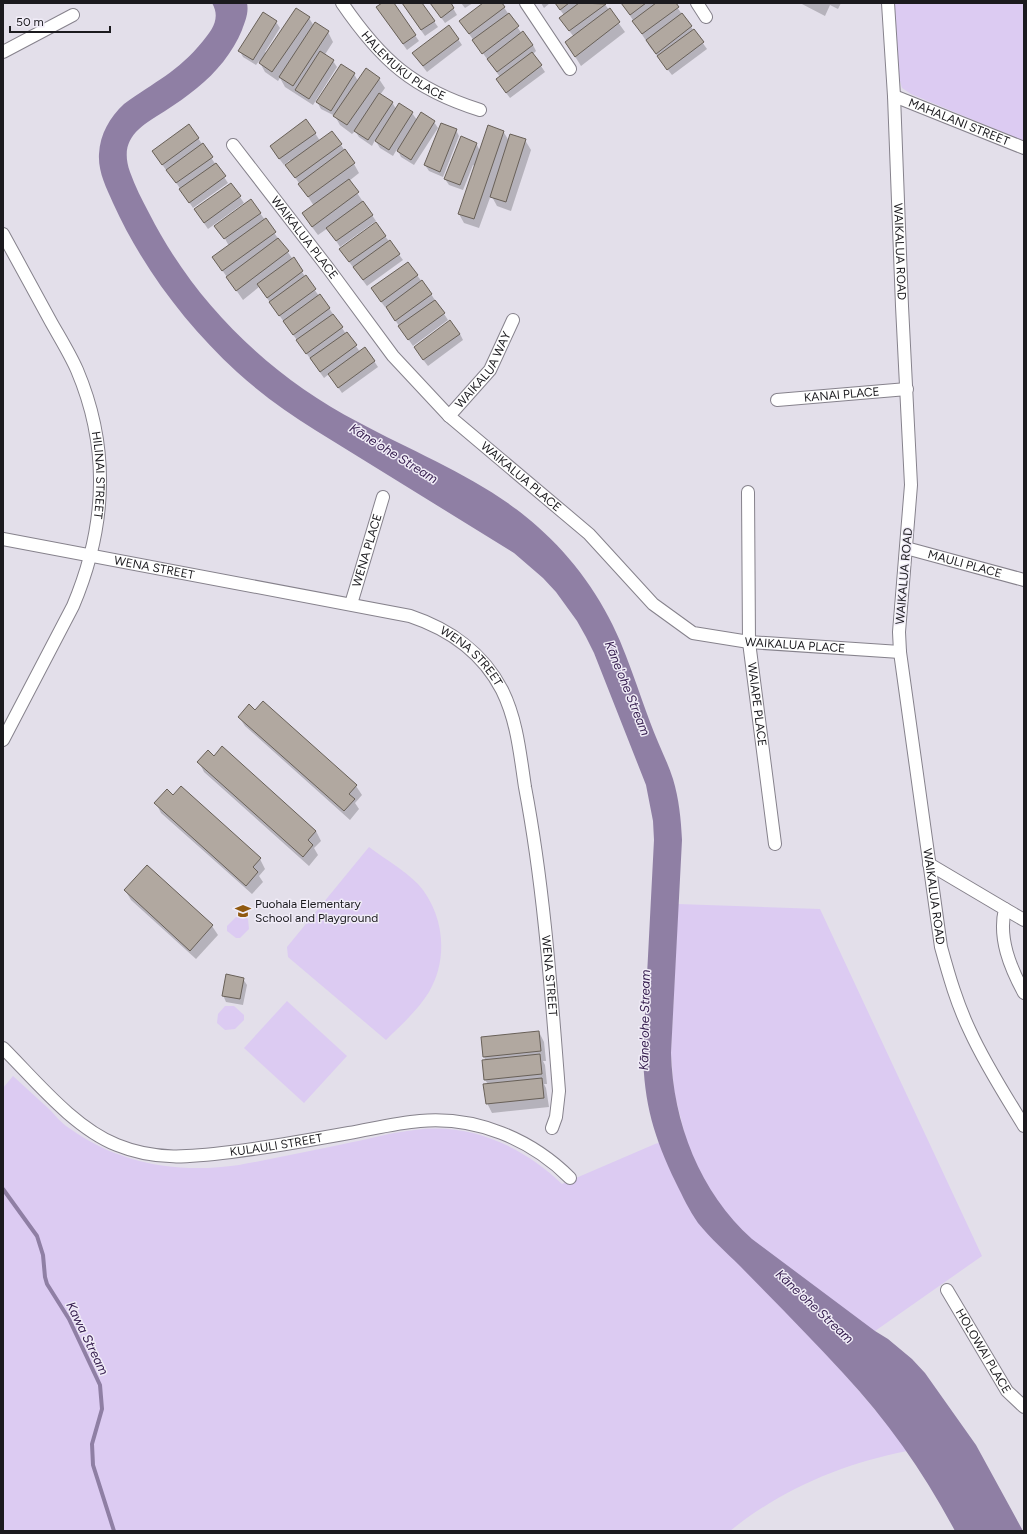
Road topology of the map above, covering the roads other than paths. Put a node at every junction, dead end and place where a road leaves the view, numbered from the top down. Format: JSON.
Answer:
{"nodes":[{"id":1,"x":526,"y":3,"type":"edge"},
{"id":2,"x":697,"y":3,"type":"edge"},
{"id":3,"x":888,"y":3,"type":"edge"},
{"id":4,"x":344,"y":4,"type":"edge"},
{"id":5,"x":73,"y":15,"type":"dead end"},
{"id":6,"x":706,"y":17,"type":"dead end"},
{"id":7,"x":3,"y":52,"type":"edge"},
{"id":8,"x":570,"y":69,"type":"dead end"},
{"id":9,"x":894,"y":96,"type":"junction"},
{"id":10,"x":480,"y":110,"type":"dead end"},
{"id":11,"x":233,"y":145,"type":"dead end"},
{"id":12,"x":1024,"y":148,"type":"edge"},
{"id":13,"x":4,"y":240,"type":"edge"},
{"id":14,"x":513,"y":320,"type":"dead end"},
{"id":15,"x":907,"y":389,"type":"junction"},
{"id":16,"x":777,"y":400,"type":"dead end"},
{"id":17,"x":449,"y":416,"type":"junction"},
{"id":18,"x":748,"y":492,"type":"dead end"},
{"id":19,"x":383,"y":497,"type":"dead end"},
{"id":20,"x":3,"y":539,"type":"edge"},
{"id":21,"x":906,"y":548,"type":"junction"},
{"id":22,"x":91,"y":556,"type":"junction"},
{"id":23,"x":1024,"y":580,"type":"edge"},
{"id":24,"x":351,"y":604,"type":"junction"},
{"id":25,"x":749,"y":642,"type":"junction"},
{"id":26,"x":900,"y":652,"type":"junction"},
{"id":27,"x":3,"y":740,"type":"edge"},
{"id":28,"x":775,"y":844,"type":"dead end"},
{"id":29,"x":930,"y":864,"type":"junction"},
{"id":30,"x":1005,"y":908,"type":"junction"},
{"id":31,"x":1024,"y":920,"type":"edge"},
{"id":32,"x":1024,"y":993,"type":"edge"},
{"id":33,"x":3,"y":1048,"type":"edge"},
{"id":34,"x":1024,"y":1126,"type":"edge"},
{"id":35,"x":552,"y":1128,"type":"dead end"},
{"id":36,"x":570,"y":1178,"type":"dead end"},
{"id":37,"x":947,"y":1290,"type":"dead end"},
{"id":38,"x":1024,"y":1407,"type":"edge"}],
"edges":[{"from":1,"to":8,"type":"street"},
{"from":2,"to":6,"type":"street"},
{"from":3,"to":9,"type":"street","name":"WAIKALUA ROAD"},
{"from":4,"to":10,"type":"street","name":"HALEMUKU PLACE"},
{"from":5,"to":7,"type":"street"},
{"from":9,"to":12,"type":"street","name":"MAHALANI STREET"},
{"from":9,"to":15,"type":"street","name":"WAIKALUA ROAD"},
{"from":11,"to":17,"type":"street","name":"WAIKALUA PLACE"},
{"from":13,"to":22,"type":"street","name":"HILINAI STREET"},
{"from":14,"to":17,"type":"street","name":"WAIKALUA WAY"},
{"from":15,"to":16,"type":"street","name":"KANAI PLACE"},
{"from":15,"to":21,"type":"street","name":"WAIKALUA ROAD"},
{"from":17,"to":25,"type":"street","name":"WAIKALUA PLACE"},
{"from":18,"to":25,"type":"street","name":"WAIAPE PLACE"},
{"from":19,"to":24,"type":"street","name":"WENA PLACE"},
{"from":20,"to":22,"type":"street","name":"WENA STREET"},
{"from":21,"to":23,"type":"street","name":"MAULI PLACE"},
{"from":21,"to":26,"type":"street","name":"WAIKALUA ROAD"},
{"from":22,"to":24,"type":"street","name":"WENA STREET"},
{"from":22,"to":27,"type":"street","name":"HILINAI STREET"},
{"from":24,"to":35,"type":"street","name":"WENA STREET"},
{"from":25,"to":26,"type":"street","name":"WAIKALUA PLACE"},
{"from":25,"to":28,"type":"street","name":"WAIAPE PLACE"},
{"from":26,"to":29,"type":"street","name":"WAIKALUA ROAD"},
{"from":29,"to":30,"type":"street"},
{"from":29,"to":34,"type":"street","name":"WAIKALUA ROAD"},
{"from":30,"to":31,"type":"street"},
{"from":30,"to":32,"type":"street"},
{"from":33,"to":36,"type":"street","name":"KULAULI STREET"},
{"from":37,"to":38,"type":"street","name":"HOLOWAI PLACE"}]}
